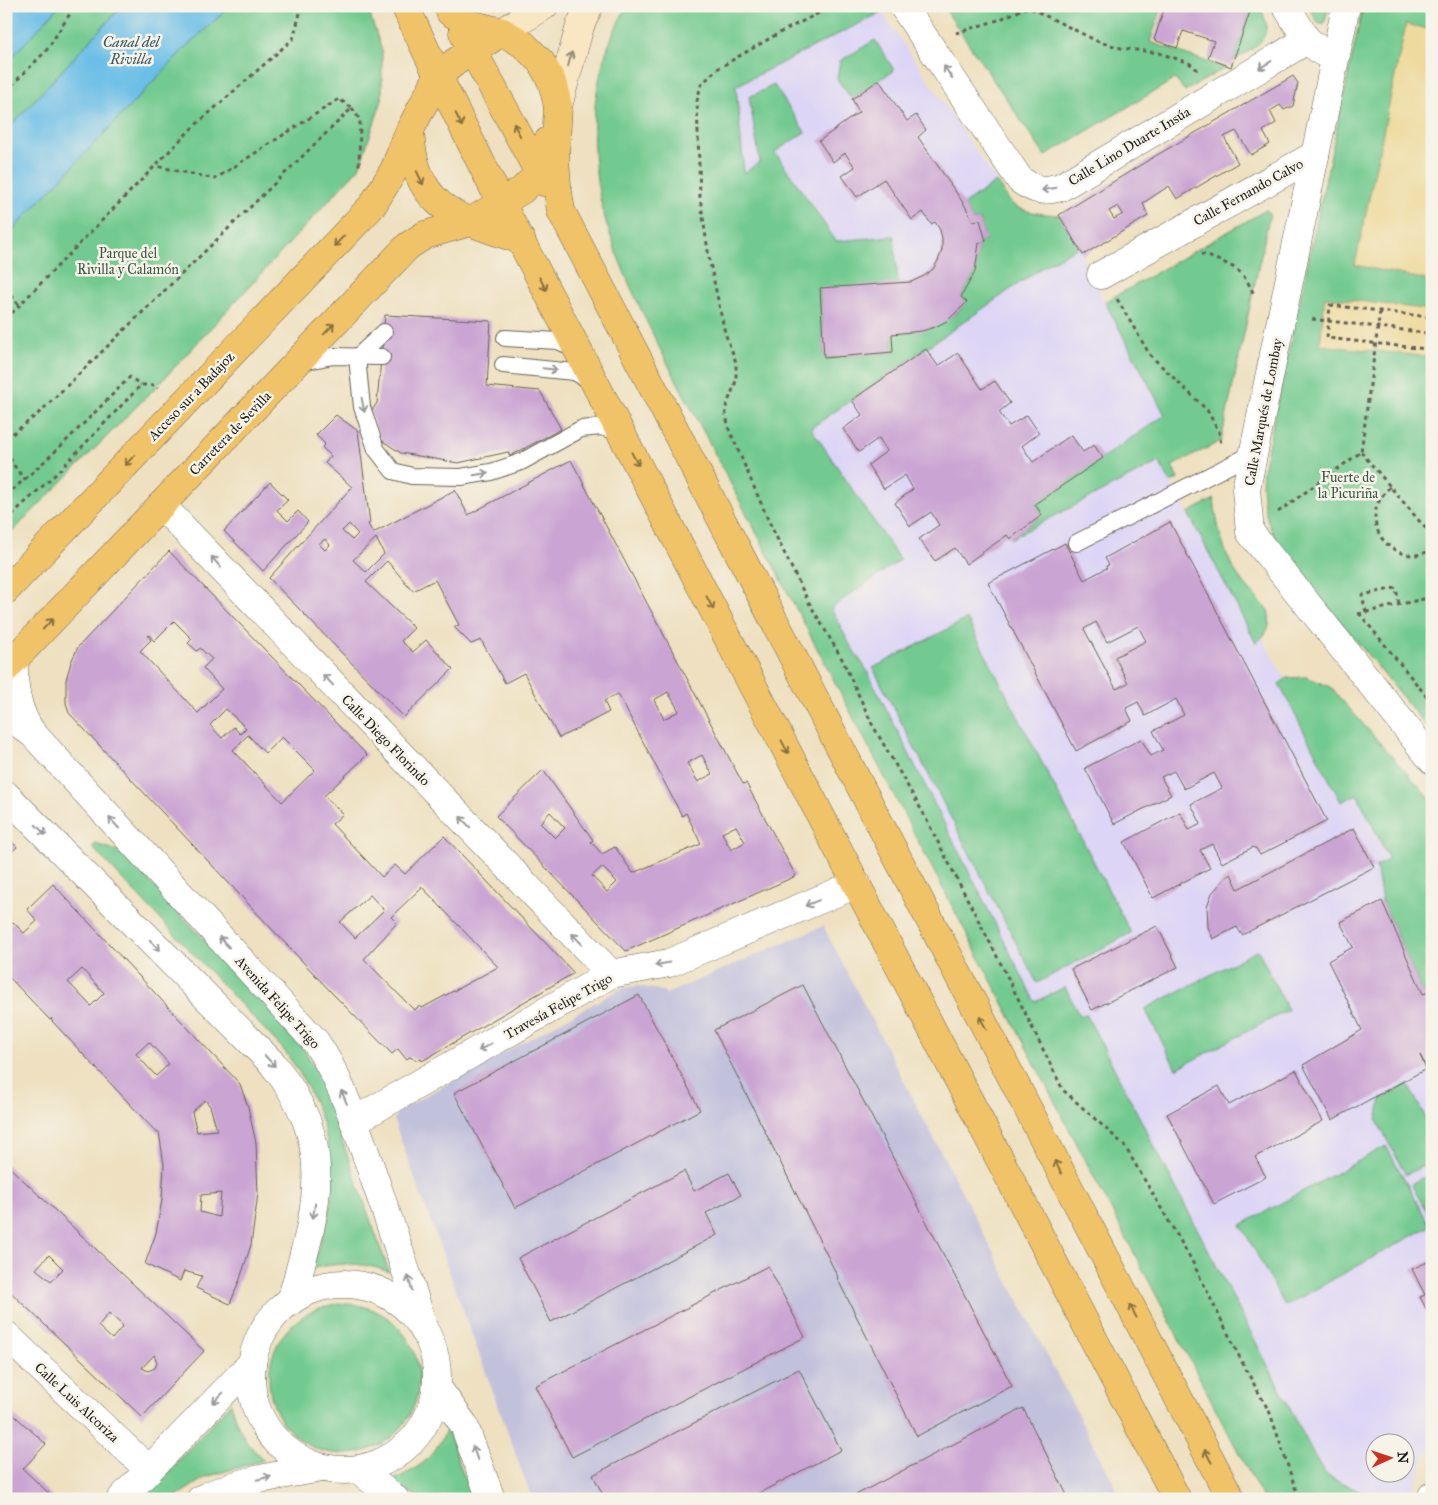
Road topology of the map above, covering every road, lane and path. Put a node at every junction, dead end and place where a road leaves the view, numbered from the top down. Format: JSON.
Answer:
{"nodes":[{"id":1,"x":75,"y":6,"type":"edge"},
{"id":2,"x":302,"y":6,"type":"edge"},
{"id":3,"x":405,"y":6,"type":"edge"},
{"id":4,"x":544,"y":6,"type":"edge"},
{"id":5,"x":589,"y":6,"type":"edge"},
{"id":6,"x":833,"y":6,"type":"edge"},
{"id":7,"x":903,"y":6,"type":"edge"},
{"id":8,"x":1020,"y":6,"type":"edge"},
{"id":9,"x":1078,"y":6,"type":"edge"},
{"id":10,"x":1286,"y":6,"type":"edge"},
{"id":11,"x":1346,"y":6,"type":"edge"},
{"id":12,"x":1028,"y":7,"type":"edge"},
{"id":13,"x":448,"y":9,"type":"edge"},
{"id":14,"x":416,"y":32,"type":"junction"},
{"id":15,"x":502,"y":32,"type":"junction"},
{"id":16,"x":923,"y":35,"type":"junction"},
{"id":17,"x":1307,"y":40,"type":"junction"},
{"id":18,"x":473,"y":49,"type":"junction"},
{"id":19,"x":1334,"y":63,"type":"junction"},
{"id":20,"x":438,"y":76,"type":"junction"},
{"id":21,"x":6,"y":91,"type":"edge"},
{"id":22,"x":1215,"y":95,"type":"junction"},
{"id":23,"x":558,"y":106,"type":"junction"},
{"id":24,"x":352,"y":108,"type":"junction"},
{"id":25,"x":410,"y":130,"type":"junction"},
{"id":26,"x":1315,"y":155,"type":"junction"},
{"id":27,"x":156,"y":166,"type":"junction"},
{"id":28,"x":540,"y":172,"type":"junction"},
{"id":29,"x":501,"y":203,"type":"junction"},
{"id":30,"x":372,"y":206,"type":"junction"},
{"id":31,"x":561,"y":212,"type":"junction"},
{"id":32,"x":470,"y":222,"type":"junction"},
{"id":33,"x":1164,"y":239,"type":"junction"},
{"id":34,"x":521,"y":240,"type":"junction"},
{"id":35,"x":1103,"y":274,"type":"joint"},
{"id":36,"x":6,"y":289,"type":"edge"},
{"id":37,"x":1256,"y":299,"type":"dead end"},
{"id":38,"x":20,"y":306,"type":"junction"},
{"id":39,"x":1380,"y":311,"type":"junction"},
{"id":40,"x":6,"y":319,"type":"edge"},
{"id":41,"x":1328,"y":322,"type":"junction"},
{"id":42,"x":1378,"y":327,"type":"junction"},
{"id":43,"x":384,"y":332,"type":"dead end"},
{"id":44,"x":1428,"y":333,"type":"junction"},
{"id":45,"x":505,"y":338,"type":"dead end"},
{"id":46,"x":1376,"y":344,"type":"junction"},
{"id":47,"x":578,"y":350,"type":"junction"},
{"id":48,"x":358,"y":357,"type":"junction"},
{"id":49,"x":382,"y":357,"type":"dead end"},
{"id":50,"x":295,"y":364,"type":"junction"},
{"id":51,"x":503,"y":365,"type":"dead end"},
{"id":52,"x":595,"y":383,"type":"junction"},
{"id":53,"x":140,"y":385,"type":"junction"},
{"id":54,"x":180,"y":407,"type":"junction"},
{"id":55,"x":621,"y":433,"type":"junction"},
{"id":56,"x":6,"y":439,"type":"edge"},
{"id":57,"x":6,"y":451,"type":"edge"},
{"id":58,"x":1361,"y":452,"type":"junction"},
{"id":59,"x":1254,"y":453,"type":"junction"},
{"id":60,"x":1224,"y":466,"type":"junction"},
{"id":61,"x":24,"y":480,"type":"junction"},
{"id":62,"x":1390,"y":487,"type":"junction"},
{"id":63,"x":6,"y":495,"type":"edge"},
{"id":64,"x":161,"y":505,"type":"junction"},
{"id":65,"x":6,"y":520,"type":"edge"},
{"id":66,"x":1250,"y":532,"type":"junction"},
{"id":67,"x":1432,"y":536,"type":"edge"},
{"id":68,"x":1076,"y":543,"type":"dead end"},
{"id":69,"x":1432,"y":549,"type":"edge"},
{"id":70,"x":8,"y":590,"type":"edge"},
{"id":71,"x":1432,"y":597,"type":"edge"},
{"id":72,"x":1399,"y":604,"type":"junction"},
{"id":73,"x":1366,"y":612,"type":"junction"},
{"id":74,"x":1359,"y":613,"type":"junction"},
{"id":75,"x":1352,"y":615,"type":"dead end"},
{"id":76,"x":10,"y":664,"type":"edge"},
{"id":77,"x":1432,"y":704,"type":"edge"},
{"id":78,"x":6,"y":714,"type":"edge"},
{"id":79,"x":33,"y":734,"type":"junction"},
{"id":80,"x":1432,"y":760,"type":"edge"},
{"id":81,"x":6,"y":796,"type":"edge"},
{"id":82,"x":857,"y":884,"type":"junction"},
{"id":83,"x":611,"y":974,"type":"junction"},
{"id":84,"x":354,"y":1121,"type":"junction"},
{"id":85,"x":291,"y":1301,"type":"junction"},
{"id":86,"x":424,"y":1330,"type":"junction"},
{"id":87,"x":6,"y":1335,"type":"edge"},
{"id":88,"x":252,"y":1363,"type":"junction"},
{"id":89,"x":437,"y":1387,"type":"junction"},
{"id":90,"x":322,"y":1468,"type":"junction"},
{"id":91,"x":148,"y":1469,"type":"junction"},
{"id":92,"x":359,"y":1470,"type":"junction"},
{"id":93,"x":121,"y":1499,"type":"edge"},
{"id":94,"x":201,"y":1499,"type":"edge"},
{"id":95,"x":394,"y":1499,"type":"edge"},
{"id":96,"x":491,"y":1499,"type":"edge"},
{"id":97,"x":1177,"y":1499,"type":"edge"},
{"id":98,"x":1231,"y":1499,"type":"edge"},
{"id":99,"x":1299,"y":1499,"type":"edge"}],
"edges":[{"from":1,"to":21,"type":"path"},
{"from":2,"to":27,"type":"path"},
{"from":3,"to":14,"type":"highway"},
{"from":4,"to":15,"type":"street"},
{"from":23,"to":5,"type":"street","one_way":true},
{"from":6,"to":99,"type":"path"},
{"from":7,"to":16,"type":"street","name":"Calle Lino Duarte Insúa"},
{"from":8,"to":12,"type":"path"},
{"from":9,"to":12,"type":"path"},
{"from":10,"to":17,"type":"street"},
{"from":11,"to":19,"type":"street","name":"Calle Fernando Calvo"},
{"from":12,"to":16,"type":"path"},
{"from":12,"to":22,"type":"path"},
{"from":13,"to":15,"type":"highway"},
{"from":13,"to":18,"type":"highway"},
{"from":14,"to":20,"type":"highway"},
{"from":14,"to":25,"type":"highway"},
{"from":15,"to":18,"type":"highway"},
{"from":15,"to":23,"type":"highway"},
{"from":22,"to":16,"type":"street","name":"Calle Lino Duarte Insúa","one_way":true},
{"from":17,"to":19,"type":"street"},
{"from":17,"to":22,"type":"street","name":"Calle Lino Duarte Insúa","one_way":true},
{"from":18,"to":20,"type":"highway"},
{"from":28,"to":18,"type":"highway","one_way":true},
{"from":19,"to":26,"type":"street","name":"Calle Fernando Calvo"},
{"from":20,"to":25,"type":"highway"},
{"from":20,"to":29,"type":"highway","one_way":true},
{"from":23,"to":28,"type":"highway"},
{"from":23,"to":31,"type":"highway"},
{"from":24,"to":27,"type":"path"},
{"from":24,"to":30,"type":"path"},
{"from":24,"to":56,"type":"path"},
{"from":25,"to":30,"type":"highway"},
{"from":25,"to":32,"type":"highway","one_way":true},
{"from":26,"to":33,"type":"street","name":"Calle Fernando Calvo"},
{"from":26,"to":59,"type":"street","name":"Calle Marqués de Lombay"},
{"from":27,"to":38,"type":"path"},
{"from":28,"to":29,"type":"highway","name":"Carretera de Sevilla"},
{"from":28,"to":31,"type":"highway"},
{"from":29,"to":32,"type":"highway","name":"Carretera de Sevilla"},
{"from":29,"to":34,"type":"highway"},
{"from":30,"to":54,"type":"highway","name":"Acceso sur a Badajoz","one_way":true},
{"from":98,"to":31,"type":"highway","one_way":true},
{"from":32,"to":34,"type":"highway"},
{"from":50,"to":32,"type":"highway","name":"Carretera de Sevilla","one_way":true},
{"from":33,"to":35,"type":"street","name":"Calle Fernando Calvo"},
{"from":33,"to":37,"type":"path"},
{"from":34,"to":47,"type":"highway","one_way":true},
{"from":35,"to":60,"type":"path"},
{"from":36,"to":38,"type":"path"},
{"from":38,"to":40,"type":"path"},
{"from":39,"to":41,"type":"path"},
{"from":39,"to":42,"type":"path"},
{"from":39,"to":44,"type":"path"},
{"from":41,"to":42,"type":"path"},
{"from":41,"to":46,"type":"path"},
{"from":42,"to":44,"type":"path"},
{"from":42,"to":46,"type":"path"},
{"from":43,"to":48,"type":"lane"},
{"from":44,"to":46,"type":"path"},
{"from":45,"to":47,"type":"lane"},
{"from":46,"to":58,"type":"path"},
{"from":47,"to":52,"type":"highway"},
{"from":48,"to":49,"type":"lane"},
{"from":48,"to":50,"type":"lane"},
{"from":48,"to":55,"type":"lane","one_way":true},
{"from":50,"to":64,"type":"highway","name":"Carretera de Sevilla"},
{"from":51,"to":52,"type":"lane","one_way":true},
{"from":52,"to":55,"type":"highway"},
{"from":53,"to":54,"type":"path"},
{"from":53,"to":61,"type":"path"},
{"from":53,"to":65,"type":"path"},
{"from":54,"to":70,"type":"highway","name":"Acceso sur a Badajoz","one_way":true},
{"from":55,"to":82,"type":"highway","one_way":true},
{"from":57,"to":61,"type":"path"},
{"from":58,"to":62,"type":"path"},
{"from":58,"to":66,"type":"path"},
{"from":59,"to":60,"type":"lane"},
{"from":59,"to":66,"type":"street","name":"Calle Marqués de Lombay"},
{"from":60,"to":68,"type":"lane"},
{"from":61,"to":63,"type":"path"},
{"from":62,"to":67,"type":"path"},
{"from":62,"to":69,"type":"path"},
{"from":76,"to":64,"type":"highway","name":"Carretera de Sevilla","one_way":true},
{"from":83,"to":64,"type":"street","name":"Calle Diego Florindo","one_way":true},
{"from":66,"to":80,"type":"street"},
{"from":71,"to":72,"type":"path"},
{"from":72,"to":73,"type":"path"},
{"from":72,"to":73,"type":"path"},
{"from":73,"to":74,"type":"path"},
{"from":74,"to":75,"type":"path"},
{"from":74,"to":77,"type":"path"},
{"from":76,"to":79,"type":"street","name":"Avenida Felipe Trigo"},
{"from":78,"to":79,"type":"street","name":"Avenida Felipe Trigo"},
{"from":84,"to":79,"type":"street","name":"Avenida Felipe Trigo","one_way":true},
{"from":81,"to":85,"type":"street","one_way":true},
{"from":82,"to":83,"type":"street","name":"Travesía Felipe Trigo","one_way":true},
{"from":82,"to":97,"type":"highway"},
{"from":83,"to":84,"type":"street","name":"Travesía Felipe Trigo","one_way":true},
{"from":86,"to":84,"type":"street","name":"Avenida Felipe Trigo","one_way":true},
{"from":85,"to":86,"type":"street"},
{"from":85,"to":88,"type":"street"},
{"from":86,"to":89,"type":"street"},
{"from":87,"to":91,"type":"street","name":"Calle Luis Alcoriza"},
{"from":88,"to":90,"type":"street"},
{"from":88,"to":91,"type":"street","one_way":true},
{"from":89,"to":92,"type":"street"},
{"from":96,"to":89,"type":"street","one_way":true},
{"from":90,"to":92,"type":"street"},
{"from":94,"to":90,"type":"street","one_way":true},
{"from":91,"to":93,"type":"street"},
{"from":92,"to":95,"type":"street"}]}
